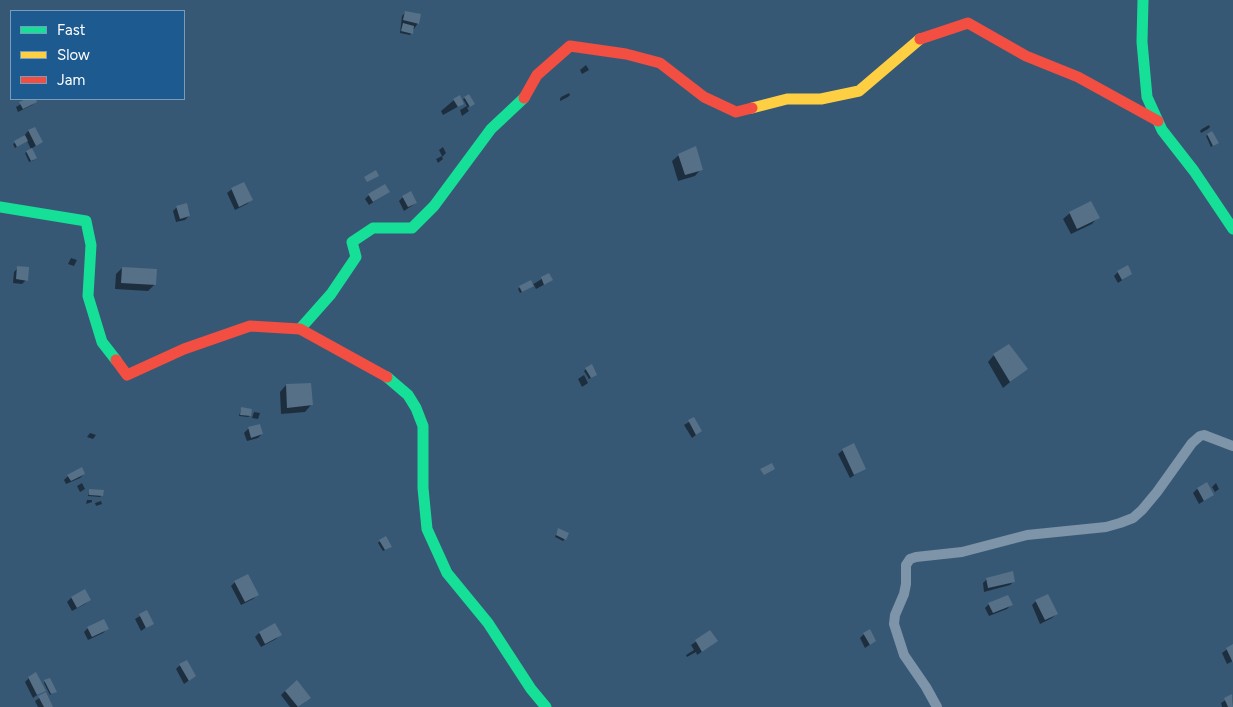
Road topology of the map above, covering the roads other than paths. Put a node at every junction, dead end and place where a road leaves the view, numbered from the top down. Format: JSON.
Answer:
{"nodes":[{"id":1,"x":1143,"y":0,"type":"edge"},
{"id":2,"x":1158,"y":121,"type":"junction"},
{"id":3,"x":0,"y":207,"type":"edge"},
{"id":4,"x":1233,"y":229,"type":"edge"},
{"id":5,"x":300,"y":329,"type":"junction"},
{"id":6,"x":1233,"y":446,"type":"edge"},
{"id":7,"x":546,"y":707,"type":"edge"},
{"id":8,"x":937,"y":707,"type":"edge"}],
"edges":[{"from":1,"to":2,"type":"street"},
{"from":2,"to":4,"type":"street"},
{"from":2,"to":5,"type":"street"},
{"from":3,"to":5,"type":"street"},
{"from":5,"to":7,"type":"street"},
{"from":6,"to":8,"type":"street"}]}
